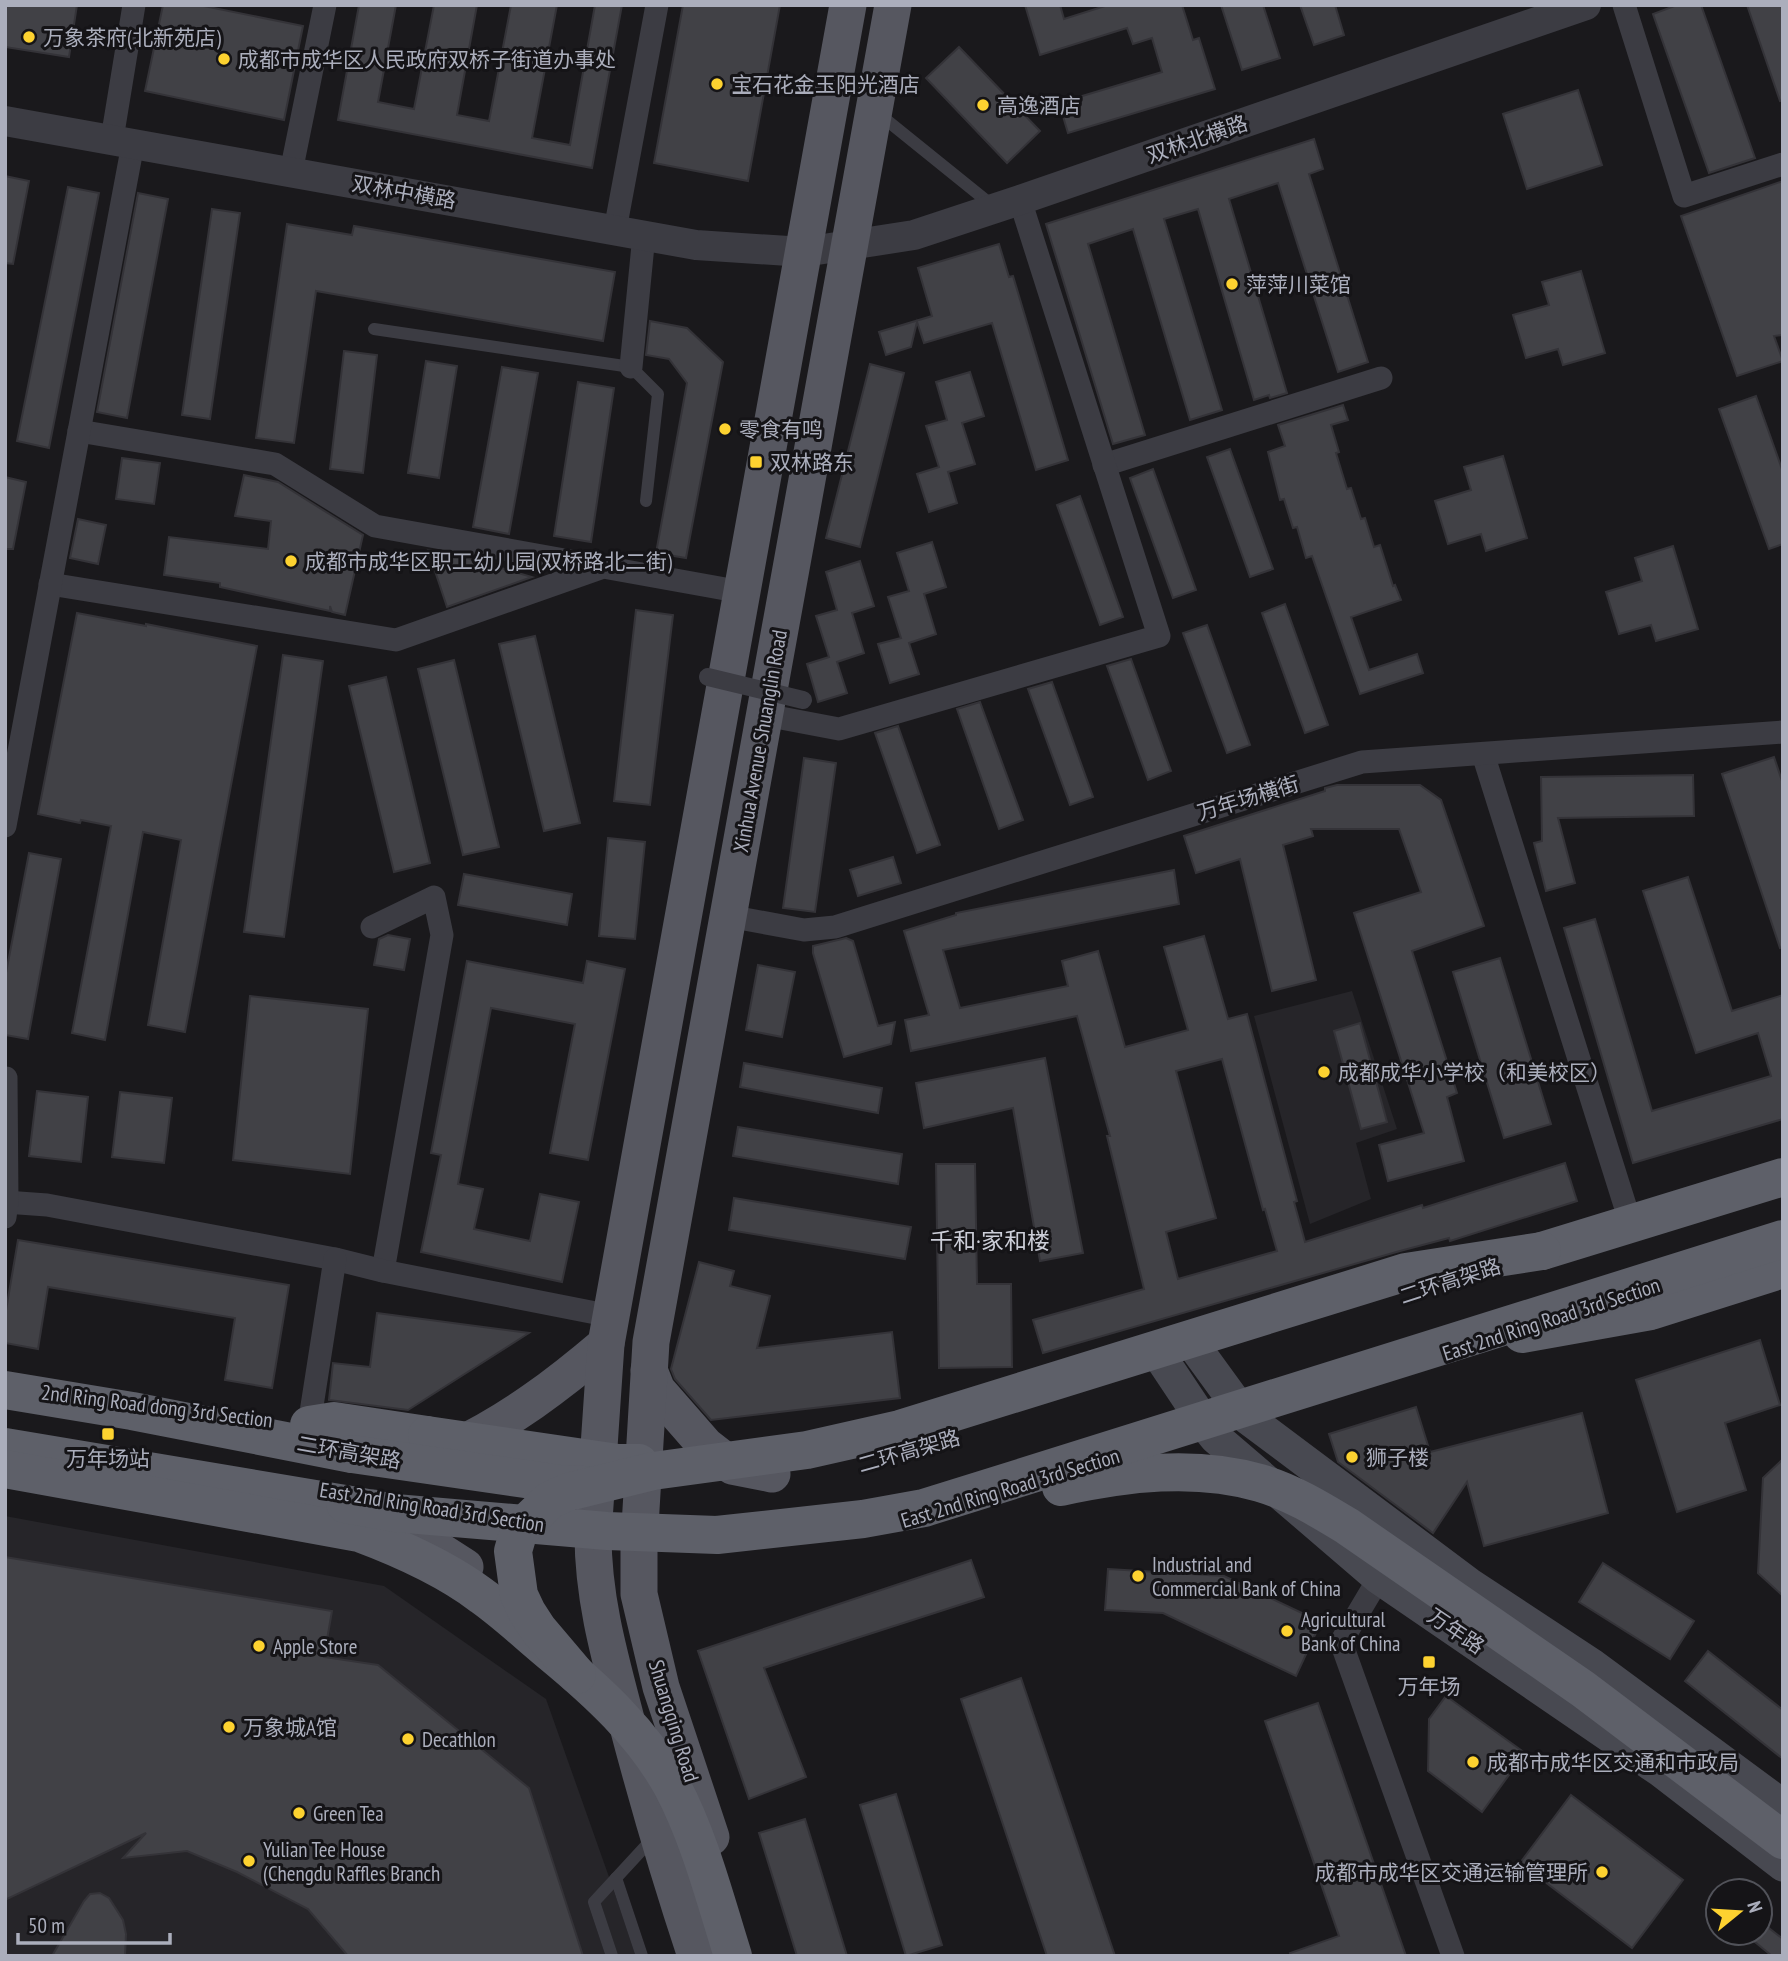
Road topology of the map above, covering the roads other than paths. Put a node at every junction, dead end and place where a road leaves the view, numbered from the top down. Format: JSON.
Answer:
{"nodes":[{"id":1,"x":134,"y":5,"type":"edge"},
{"id":2,"x":326,"y":5,"type":"edge"},
{"id":3,"x":657,"y":5,"type":"edge"},
{"id":4,"x":848,"y":5,"type":"edge"},
{"id":5,"x":893,"y":5,"type":"edge"},
{"id":6,"x":1586,"y":5,"type":"edge"},
{"id":7,"x":1624,"y":5,"type":"edge"},
{"id":8,"x":874,"y":110,"type":"junction"},
{"id":9,"x":5,"y":121,"type":"edge"},
{"id":10,"x":123,"y":141,"type":"junction"},
{"id":11,"x":1783,"y":164,"type":"edge"},
{"id":12,"x":291,"y":172,"type":"junction"},
{"id":13,"x":1008,"y":204,"type":"junction"},
{"id":14,"x":615,"y":230,"type":"junction"},
{"id":15,"x":644,"y":235,"type":"junction"},
{"id":16,"x":849,"y":246,"type":"junction"},
{"id":17,"x":804,"y":252,"type":"junction"},
{"id":18,"x":374,"y":329,"type":"dead end"},
{"id":19,"x":631,"y":367,"type":"junction"},
{"id":20,"x":1381,"y":378,"type":"dead end"},
{"id":21,"x":79,"y":431,"type":"junction"},
{"id":22,"x":1104,"y":465,"type":"junction"},
{"id":23,"x":646,"y":501,"type":"dead end"},
{"id":24,"x":601,"y":568,"type":"junction"},
{"id":25,"x":50,"y":584,"type":"junction"},
{"id":26,"x":741,"y":592,"type":"junction"},
{"id":27,"x":708,"y":677,"type":"dead end"},
{"id":28,"x":803,"y":700,"type":"dead end"},
{"id":29,"x":765,"y":715,"type":"junction"},
{"id":30,"x":1783,"y":732,"type":"edge"},
{"id":31,"x":1483,"y":754,"type":"junction"},
{"id":32,"x":5,"y":826,"type":"edge"},
{"id":33,"x":728,"y":916,"type":"junction"},
{"id":34,"x":372,"y":927,"type":"dead end"},
{"id":35,"x":6,"y":1078,"type":"edge"},
{"id":36,"x":1783,"y":1170,"type":"edge"},
{"id":37,"x":1783,"y":1177,"type":"edge"},
{"id":38,"x":6,"y":1207,"type":"edge"},
{"id":39,"x":1629,"y":1218,"type":"junction"},
{"id":40,"x":1783,"y":1239,"type":"edge"},
{"id":41,"x":1783,"y":1246,"type":"edge"},
{"id":42,"x":1542,"y":1251,"type":"junction"},
{"id":43,"x":335,"y":1259,"type":"junction"},
{"id":44,"x":1783,"y":1269,"type":"edge"},
{"id":45,"x":383,"y":1271,"type":"junction"},
{"id":46,"x":608,"y":1330,"type":"junction"},
{"id":47,"x":1482,"y":1341,"type":"junction"},
{"id":48,"x":1197,"y":1350,"type":"junction"},
{"id":49,"x":1163,"y":1361,"type":"junction"},
{"id":50,"x":649,"y":1370,"type":"junction"},
{"id":51,"x":5,"y":1388,"type":"edge"},
{"id":52,"x":1245,"y":1416,"type":"junction"},
{"id":53,"x":309,"y":1425,"type":"junction"},
{"id":54,"x":1207,"y":1427,"type":"junction"},
{"id":55,"x":5,"y":1441,"type":"edge"},
{"id":56,"x":436,"y":1444,"type":"junction"},
{"id":57,"x":5,"y":1447,"type":"edge"},
{"id":58,"x":690,"y":1465,"type":"junction"},
{"id":59,"x":5,"y":1469,"type":"edge"},
{"id":60,"x":772,"y":1474,"type":"junction"},
{"id":61,"x":597,"y":1479,"type":"junction"},
{"id":62,"x":642,"y":1479,"type":"junction"},
{"id":63,"x":348,"y":1493,"type":"junction"},
{"id":64,"x":924,"y":1508,"type":"junction"},
{"id":65,"x":593,"y":1535,"type":"junction"},
{"id":66,"x":639,"y":1543,"type":"junction"},
{"id":67,"x":1379,"y":1578,"type":"junction"},
{"id":68,"x":577,"y":1675,"type":"junction"},
{"id":69,"x":639,"y":1770,"type":"junction"},
{"id":70,"x":1783,"y":1806,"type":"edge"},
{"id":71,"x":658,"y":1832,"type":"junction"},
{"id":72,"x":1783,"y":1840,"type":"edge"},
{"id":73,"x":1783,"y":1866,"type":"edge"},
{"id":74,"x":615,"y":1878,"type":"junction"},
{"id":75,"x":612,"y":1956,"type":"edge"},
{"id":76,"x":642,"y":1956,"type":"edge"},
{"id":77,"x":696,"y":1956,"type":"edge"},
{"id":78,"x":733,"y":1956,"type":"edge"},
{"id":79,"x":751,"y":1956,"type":"edge"},
{"id":80,"x":1453,"y":1956,"type":"edge"}],
"edges":[{"from":1,"to":10,"type":"street"},
{"from":2,"to":12,"type":"street"},
{"from":3,"to":14,"type":"street"},
{"from":4,"to":17,"type":"main road"},
{"from":5,"to":8,"type":"main road","name":"Xinhua Avenue Shuanglin Road"},
{"from":6,"to":13,"type":"street","name":"双林北横路"},
{"from":7,"to":11,"type":"street"},
{"from":8,"to":13,"type":"lane"},
{"from":8,"to":16,"type":"main road","name":"Xinhua Avenue Shuanglin Road"},
{"from":9,"to":10,"type":"street","name":"双林中横路"},
{"from":10,"to":12,"type":"street","name":"双林中横路"},
{"from":10,"to":21,"type":"street"},
{"from":12,"to":14,"type":"street","name":"双林中横路"},
{"from":13,"to":16,"type":"street","name":"双林北横路"},
{"from":13,"to":22,"type":"street"},
{"from":14,"to":15,"type":"street","name":"双林中横路"},
{"from":15,"to":17,"type":"street","name":"双林中横路"},
{"from":15,"to":19,"type":"street"},
{"from":16,"to":17,"type":"street","name":"双林北横路"},
{"from":16,"to":29,"type":"main road","name":"Xinhua Avenue Shuanglin Road"},
{"from":17,"to":26,"type":"main road"},
{"from":18,"to":19,"type":"lane"},
{"from":19,"to":23,"type":"lane"},
{"from":20,"to":22,"type":"street"},
{"from":21,"to":24,"type":"street"},
{"from":21,"to":25,"type":"street"},
{"from":22,"to":29,"type":"street"},
{"from":24,"to":25,"type":"street"},
{"from":24,"to":26,"type":"street"},
{"from":25,"to":32,"type":"street"},
{"from":26,"to":46,"type":"main road"},
{"from":27,"to":28,"type":"street","bridge":true},
{"from":29,"to":33,"type":"main road","name":"Xinhua Avenue Shuanglin Road"},
{"from":30,"to":31,"type":"street","name":"万年场横街"},
{"from":31,"to":33,"type":"street","name":"万年场横街"},
{"from":31,"to":39,"type":"street"},
{"from":33,"to":50,"type":"main road","name":"Xinhua Avenue Shuanglin Road"},
{"from":34,"to":45,"type":"street"},
{"from":35,"to":38,"type":"street"},
{"from":36,"to":39,"type":"main road"},
{"from":37,"to":42,"type":"highway","name":"二环高架路"},
{"from":38,"to":43,"type":"street"},
{"from":39,"to":48,"type":"main road"},
{"from":40,"to":64,"type":"highway","bridge":true},
{"from":41,"to":47,"type":"main road","name":"East 2nd Ring Road 3rd Section"},
{"from":42,"to":51,"type":"highway","name":"二环高架路","bridge":true},
{"from":42,"to":58,"type":"highway","bridge":true},
{"from":43,"to":45,"type":"street"},
{"from":43,"to":53,"type":"street"},
{"from":44,"to":47,"type":"highway"},
{"from":45,"to":46,"type":"street"},
{"from":46,"to":56,"type":"main road"},
{"from":46,"to":61,"type":"main road"},
{"from":47,"to":52,"type":"main road","name":"East 2nd Ring Road 3rd Section"},
{"from":48,"to":49,"type":"main road"},
{"from":48,"to":52,"type":"main road"},
{"from":49,"to":54,"type":"main road","name":"万年路"},
{"from":49,"to":60,"type":"main road"},
{"from":50,"to":60,"type":"main road"},
{"from":50,"to":62,"type":"main road","name":"Xinhua Avenue Shuanglin Road"},
{"from":51,"to":53,"type":"main road","name":"2nd Ring Road dong 3rd Section"},
{"from":52,"to":54,"type":"main road","name":"East 2nd Ring Road 3rd Section"},
{"from":52,"to":70,"type":"main road"},
{"from":53,"to":56,"type":"highway"},
{"from":54,"to":66,"type":"main road","name":"East 2nd Ring Road 3rd Section"},
{"from":54,"to":67,"type":"main road","name":"万年路"},
{"from":55,"to":63,"type":"main road","name":"East 2nd Ring Road 3rd Section"},
{"from":56,"to":58,"type":"highway","bridge":true},
{"from":56,"to":61,"type":"main road"},
{"from":57,"to":64,"type":"highway","bridge":true},
{"from":58,"to":68,"type":"highway","bridge":true},
{"from":59,"to":68,"type":"highway","bridge":true},
{"from":60,"to":62,"type":"main road"},
{"from":61,"to":62,"type":"main road"},
{"from":61,"to":65,"type":"main road","name":"Shuangqing Road"},
{"from":62,"to":66,"type":"main road","name":"Shuangqing Road"},
{"from":63,"to":65,"type":"main road","name":"East 2nd Ring Road 3rd Section"},
{"from":63,"to":69,"type":"main road"},
{"from":64,"to":72,"type":"highway","bridge":true},
{"from":65,"to":66,"type":"main road","name":"East 2nd Ring Road 3rd Section"},
{"from":65,"to":69,"type":"main road","name":"Shuangqing Road"},
{"from":66,"to":79,"type":"main road","name":"Shuangqing Road"},
{"from":67,"to":73,"type":"main road","name":"万年路"},
{"from":67,"to":80,"type":"street"},
{"from":68,"to":78,"type":"highway","bridge":true},
{"from":69,"to":71,"type":"main road","name":"Shuangqing Road"},
{"from":71,"to":74,"type":"lane"},
{"from":71,"to":77,"type":"main road","name":"Shuangqing Road"},
{"from":74,"to":75,"type":"lane"},
{"from":74,"to":76,"type":"lane"}]}
